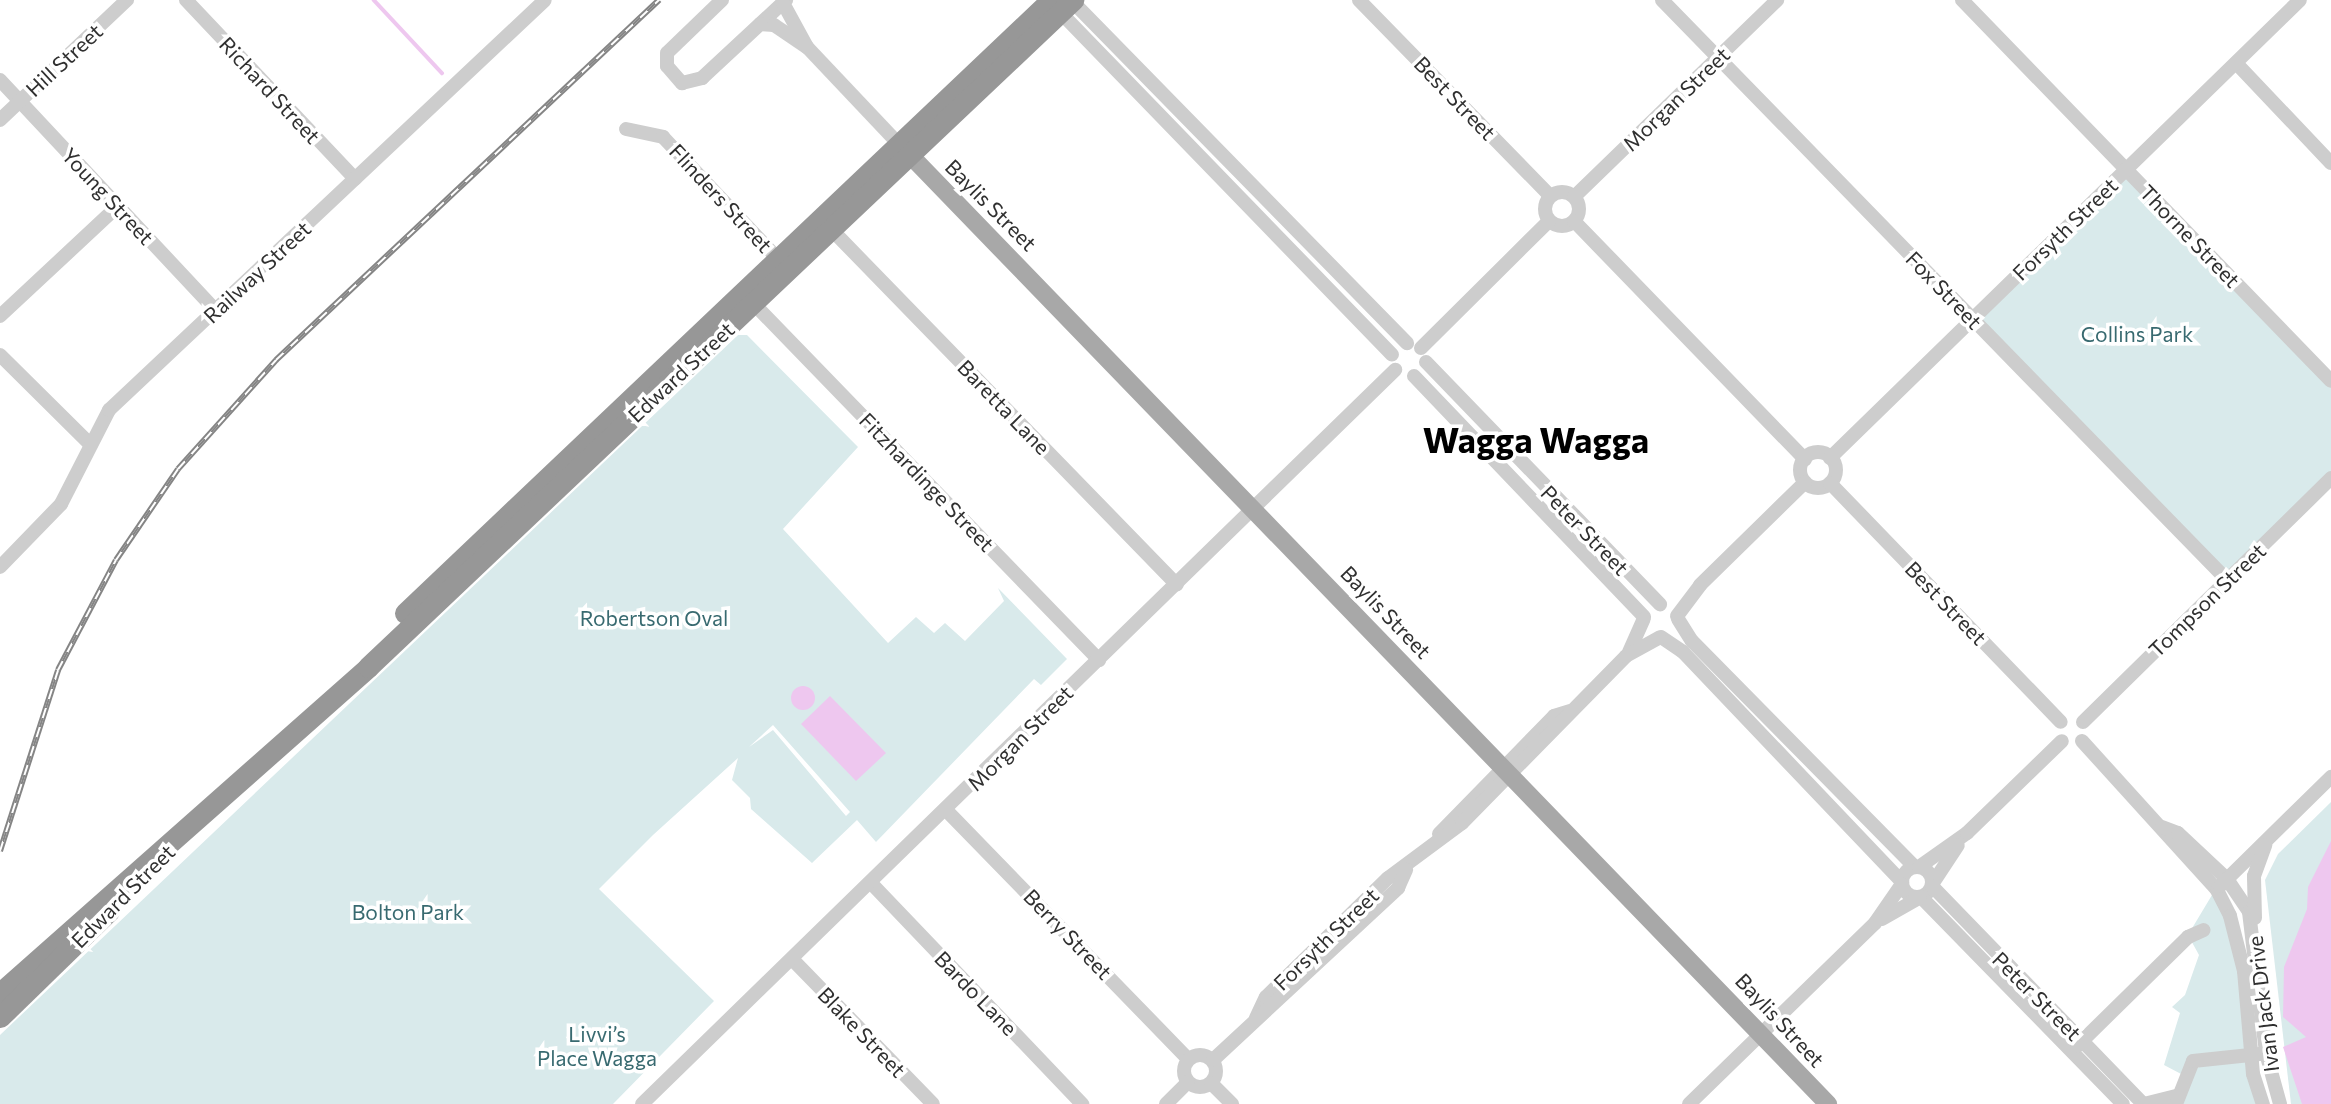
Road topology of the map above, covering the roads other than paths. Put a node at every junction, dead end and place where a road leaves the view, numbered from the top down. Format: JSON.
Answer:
{"nodes":[{"id":1,"x":127,"y":0,"type":"edge"},
{"id":2,"x":186,"y":0,"type":"edge"},
{"id":3,"x":722,"y":0,"type":"edge"},
{"id":4,"x":1359,"y":0,"type":"edge"},
{"id":5,"x":1662,"y":0,"type":"edge"},
{"id":6,"x":1777,"y":0,"type":"edge"},
{"id":7,"x":1962,"y":0,"type":"edge"},
{"id":8,"x":2301,"y":0,"type":"edge"},
{"id":9,"x":785,"y":1,"type":"edge"},
{"id":10,"x":539,"y":2,"type":"edge"},
{"id":11,"x":1064,"y":3,"type":"edge"},
{"id":12,"x":760,"y":24,"type":"junction"},
{"id":13,"x":807,"y":47,"type":"junction"},
{"id":14,"x":1718,"y":58,"type":"junction"},
{"id":15,"x":2236,"y":63,"type":"junction"},
{"id":16,"x":1133,"y":64,"type":"junction"},
{"id":17,"x":1121,"y":76,"type":"junction"},
{"id":18,"x":0,"y":80,"type":"edge"},
{"id":19,"x":20,"y":101,"type":"junction"},
{"id":20,"x":1175,"y":108,"type":"junction"},
{"id":21,"x":1163,"y":119,"type":"junction"},
{"id":22,"x":0,"y":120,"type":"edge"},
{"id":23,"x":626,"y":129,"type":"dead end"},
{"id":24,"x":903,"y":148,"type":"junction"},
{"id":25,"x":1221,"y":156,"type":"junction"},
{"id":26,"x":2331,"y":163,"type":"edge"},
{"id":27,"x":1209,"y":167,"type":"junction"},
{"id":28,"x":2126,"y":170,"type":"junction"},
{"id":29,"x":355,"y":179,"type":"junction"},
{"id":30,"x":1550,"y":196,"type":"junction"},
{"id":31,"x":1574,"y":197,"type":"junction"},
{"id":32,"x":1262,"y":198,"type":"junction"},
{"id":33,"x":118,"y":206,"type":"junction"},
{"id":34,"x":1251,"y":209,"type":"junction"},
{"id":35,"x":1549,"y":221,"type":"junction"},
{"id":36,"x":1574,"y":221,"type":"junction"},
{"id":37,"x":831,"y":229,"type":"junction"},
{"id":38,"x":1303,"y":251,"type":"junction"},
{"id":39,"x":776,"y":257,"type":"junction"},
{"id":40,"x":1345,"y":294,"type":"junction"},
{"id":41,"x":748,"y":297,"type":"junction"},
{"id":42,"x":216,"y":311,"type":"junction"},
{"id":43,"x":0,"y":316,"type":"edge"},
{"id":44,"x":1973,"y":319,"type":"junction"},
{"id":45,"x":1418,"y":351,"type":"junction"},
{"id":46,"x":0,"y":355,"type":"edge"},
{"id":47,"x":1394,"y":362,"type":"junction"},
{"id":48,"x":1414,"y":376,"type":"junction"},
{"id":49,"x":2331,"y":381,"type":"edge"},
{"id":50,"x":1478,"y":430,"type":"junction"},
{"id":51,"x":88,"y":442,"type":"junction"},
{"id":52,"x":1830,"y":458,"type":"junction"},
{"id":53,"x":1805,"y":459,"type":"junction"},
{"id":54,"x":2331,"y":478,"type":"edge"},
{"id":55,"x":1805,"y":482,"type":"junction"},
{"id":56,"x":1830,"y":483,"type":"junction"},
{"id":57,"x":1255,"y":510,"type":"junction"},
{"id":58,"x":1598,"y":554,"type":"junction"},
{"id":59,"x":0,"y":566,"type":"edge"},
{"id":60,"x":2227,"y":580,"type":"junction"},
{"id":61,"x":1700,"y":584,"type":"junction"},
{"id":62,"x":1177,"y":585,"type":"junction"},
{"id":63,"x":1662,"y":604,"type":"junction"},
{"id":64,"x":1644,"y":618,"type":"junction"},
{"id":65,"x":1677,"y":618,"type":"junction"},
{"id":66,"x":1660,"y":638,"type":"junction"},
{"id":67,"x":1626,"y":656,"type":"junction"},
{"id":68,"x":1099,"y":660,"type":"junction"},
{"id":69,"x":1730,"y":690,"type":"junction"},
{"id":70,"x":2061,"y":722,"type":"junction"},
{"id":71,"x":2082,"y":722,"type":"junction"},
{"id":72,"x":2062,"y":741,"type":"junction"},
{"id":73,"x":2082,"y":741,"type":"junction"},
{"id":74,"x":1507,"y":771,"type":"junction"},
{"id":75,"x":244,"y":773,"type":"junction"},
{"id":76,"x":2331,"y":777,"type":"edge"},
{"id":77,"x":946,"y":810,"type":"junction"},
{"id":78,"x":1850,"y":812,"type":"junction"},
{"id":79,"x":1967,"y":833,"type":"junction"},
{"id":80,"x":2266,"y":841,"type":"junction"},
{"id":81,"x":1917,"y":867,"type":"junction"},
{"id":82,"x":870,"y":883,"type":"junction"},
{"id":83,"x":1902,"y":883,"type":"junction"},
{"id":84,"x":1933,"y":885,"type":"junction"},
{"id":85,"x":2222,"y":885,"type":"junction"},
{"id":86,"x":1920,"y":898,"type":"junction"},
{"id":87,"x":1875,"y":923,"type":"junction"},
{"id":88,"x":2204,"y":930,"type":"dead end"},
{"id":89,"x":2255,"y":931,"type":"junction"},
{"id":90,"x":1985,"y":952,"type":"junction"},
{"id":91,"x":792,"y":959,"type":"junction"},
{"id":92,"x":0,"y":993,"type":"edge"},
{"id":93,"x":0,"y":1017,"type":"edge"},
{"id":94,"x":1762,"y":1033,"type":"junction"},
{"id":95,"x":2077,"y":1046,"type":"junction"},
{"id":96,"x":2266,"y":1053,"type":"junction"},
{"id":97,"x":2250,"y":1055,"type":"junction"},
{"id":98,"x":1188,"y":1059,"type":"junction"},
{"id":99,"x":1213,"y":1060,"type":"junction"},
{"id":100,"x":1188,"y":1082,"type":"junction"},
{"id":101,"x":1211,"y":1083,"type":"junction"},
{"id":102,"x":2177,"y":1099,"type":"edge"},
{"id":103,"x":642,"y":1104,"type":"edge"},
{"id":104,"x":933,"y":1104,"type":"edge"},
{"id":105,"x":1082,"y":1104,"type":"edge"},
{"id":106,"x":1166,"y":1104,"type":"edge"},
{"id":107,"x":1232,"y":1104,"type":"edge"},
{"id":108,"x":1689,"y":1104,"type":"edge"},
{"id":109,"x":1828,"y":1104,"type":"edge"},
{"id":110,"x":2123,"y":1104,"type":"edge"},
{"id":111,"x":2143,"y":1104,"type":"edge"},
{"id":112,"x":2263,"y":1104,"type":"edge"},
{"id":113,"x":2280,"y":1104,"type":"edge"}],
"edges":[{"from":1,"to":19,"type":"street","name":"Hill Street"},
{"from":2,"to":29,"type":"street","name":"Richard Street"},
{"from":3,"to":12,"type":"street"},
{"from":4,"to":30,"type":"street","name":"Best Street"},
{"from":5,"to":14,"type":"street","name":"Fox Street"},
{"from":6,"to":14,"type":"street","name":"Morgan Street"},
{"from":7,"to":28,"type":"street","name":"Thorne Street"},
{"from":8,"to":15,"type":"street","name":"Forsyth Street"},
{"from":9,"to":12,"type":"street"},
{"from":9,"to":13,"type":"street"},
{"from":10,"to":29,"type":"street","name":"Railway Street"},
{"from":11,"to":16,"type":"street","name":"Peter Street"},
{"from":11,"to":17,"type":"street","name":"Peter Street"},
{"from":11,"to":24,"type":"highway","name":"Edward Street"},
{"from":12,"to":13,"type":"street"},
{"from":13,"to":24,"type":"street"},
{"from":14,"to":31,"type":"street","name":"Morgan Street"},
{"from":14,"to":44,"type":"street","name":"Fox Street"},
{"from":15,"to":26,"type":"street"},
{"from":15,"to":28,"type":"street","name":"Forsyth Street"},
{"from":16,"to":17,"type":"street"},
{"from":16,"to":20,"type":"street","name":"Peter Street"},
{"from":17,"to":21,"type":"street","name":"Peter Street"},
{"from":18,"to":19,"type":"street","name":"Young Street"},
{"from":19,"to":22,"type":"street","name":"Hill Street"},
{"from":19,"to":33,"type":"street","name":"Young Street"},
{"from":20,"to":21,"type":"street"},
{"from":20,"to":25,"type":"street","name":"Peter Street"},
{"from":21,"to":27,"type":"street","name":"Peter Street"},
{"from":23,"to":39,"type":"street","name":"Flinders Street"},
{"from":24,"to":37,"type":"highway","name":"Edward Street"},
{"from":24,"to":39,"type":"highway","name":"Edward Street"},
{"from":24,"to":57,"type":"main road","name":"Baylis Street"},
{"from":25,"to":27,"type":"street"},
{"from":25,"to":32,"type":"street","name":"Peter Street"},
{"from":27,"to":34,"type":"street","name":"Peter Street"},
{"from":28,"to":44,"type":"street","name":"Forsyth Street"},
{"from":28,"to":49,"type":"street","name":"Thorne Street"},
{"from":29,"to":42,"type":"street","name":"Railway Street"},
{"from":30,"to":31,"type":"street"},
{"from":30,"to":35,"type":"street"},
{"from":31,"to":36,"type":"street"},
{"from":32,"to":34,"type":"street"},
{"from":32,"to":38,"type":"street","name":"Peter Street"},
{"from":33,"to":42,"type":"street","name":"Young Street"},
{"from":33,"to":43,"type":"street"},
{"from":34,"to":38,"type":"street","name":"Peter Street"},
{"from":35,"to":36,"type":"street"},
{"from":35,"to":45,"type":"street"},
{"from":36,"to":53,"type":"street"},
{"from":37,"to":41,"type":"highway","name":"Edward Street"},
{"from":37,"to":62,"type":"street","name":"Baretta Lane"},
{"from":38,"to":40,"type":"street","name":"Peter Street"},
{"from":39,"to":41,"type":"highway","name":"Edward Street"},
{"from":40,"to":45,"type":"street","name":"Peter Street"},
{"from":40,"to":47,"type":"street","name":"Peter Street"},
{"from":41,"to":68,"type":"street","name":"Fitzhardinge Street"},
{"from":41,"to":75,"type":"highway","name":"Edward Street"},
{"from":42,"to":51,"type":"street","name":"Railway Street"},
{"from":44,"to":52,"type":"street","name":"Forsyth Street"},
{"from":44,"to":60,"type":"street","name":"Fox Street"},
{"from":45,"to":47,"type":"street","name":"Morgan Street"},
{"from":45,"to":48,"type":"street"},
{"from":45,"to":50,"type":"street","name":"Peter Street"},
{"from":46,"to":51,"type":"street"},
{"from":47,"to":48,"type":"street"},
{"from":47,"to":57,"type":"street","name":"Morgan Street"},
{"from":48,"to":50,"type":"street","name":"Peter Street"},
{"from":50,"to":58,"type":"street","name":"Peter Street"},
{"from":51,"to":59,"type":"street","name":"Railway Street"},
{"from":52,"to":53,"type":"street"},
{"from":52,"to":56,"type":"street"},
{"from":53,"to":55,"type":"street"},
{"from":54,"to":60,"type":"street","name":"Tompson Street"},
{"from":55,"to":56,"type":"street"},
{"from":55,"to":61,"type":"street"},
{"from":56,"to":70,"type":"street","name":"Best Street"},
{"from":57,"to":62,"type":"street","name":"Morgan Street"},
{"from":57,"to":74,"type":"main road","name":"Baylis Street"},
{"from":58,"to":63,"type":"street","name":"Peter Street"},
{"from":58,"to":64,"type":"street","name":"Peter Street"},
{"from":60,"to":71,"type":"street","name":"Tompson Street"},
{"from":61,"to":63,"type":"street"},
{"from":61,"to":65,"type":"street"},
{"from":62,"to":68,"type":"street","name":"Morgan Street"},
{"from":63,"to":64,"type":"street"},
{"from":63,"to":65,"type":"street","name":"Peter Street"},
{"from":64,"to":66,"type":"street","name":"Peter Street"},
{"from":64,"to":67,"type":"street","name":"Forsyth Street"},
{"from":65,"to":66,"type":"street","name":"Forsyth Street"},
{"from":65,"to":69,"type":"street"},
{"from":66,"to":67,"type":"street","name":"Forsyth Street"},
{"from":66,"to":69,"type":"street"},
{"from":67,"to":74,"type":"street","name":"Forsyth Street"},
{"from":68,"to":77,"type":"street","name":"Morgan Street"},
{"from":69,"to":78,"type":"street"},
{"from":70,"to":71,"type":"street"},
{"from":70,"to":72,"type":"street"},
{"from":71,"to":73,"type":"street"},
{"from":72,"to":73,"type":"street"},
{"from":72,"to":79,"type":"street"},
{"from":73,"to":85,"type":"street","name":"Ivan Jack Drive"},
{"from":74,"to":94,"type":"main road","name":"Baylis Street"},
{"from":74,"to":99,"type":"street","name":"Forsyth Street"},
{"from":75,"to":92,"type":"highway","name":"Edward Street"},
{"from":75,"to":93,"type":"highway","name":"Edward Street"},
{"from":76,"to":80,"type":"street"},
{"from":77,"to":82,"type":"street","name":"Morgan Street"},
{"from":77,"to":98,"type":"street","name":"Berry Street"},
{"from":78,"to":81,"type":"street"},
{"from":78,"to":83,"type":"street"},
{"from":79,"to":81,"type":"street"},
{"from":79,"to":84,"type":"street"},
{"from":80,"to":85,"type":"street"},
{"from":80,"to":89,"type":"street"},
{"from":81,"to":83,"type":"street"},
{"from":81,"to":84,"type":"street","name":"Peter Street"},
{"from":82,"to":91,"type":"street","name":"Morgan Street"},
{"from":82,"to":105,"type":"street","name":"Bardo Lane"},
{"from":83,"to":86,"type":"street","name":"Peter Street"},
{"from":83,"to":87,"type":"street"},
{"from":84,"to":86,"type":"street"},
{"from":84,"to":90,"type":"street","name":"Peter Street"},
{"from":85,"to":89,"type":"street","name":"Ivan Jack Drive"},
{"from":85,"to":97,"type":"street","name":"Ivan Jack Drive"},
{"from":86,"to":87,"type":"street"},
{"from":86,"to":90,"type":"street","name":"Peter Street"},
{"from":87,"to":94,"type":"street"},
{"from":88,"to":95,"type":"street"},
{"from":89,"to":96,"type":"street","name":"Ivan Jack Drive"},
{"from":90,"to":95,"type":"street","name":"Peter Street"},
{"from":91,"to":103,"type":"street","name":"Morgan Street"},
{"from":91,"to":104,"type":"street","name":"Blake Street"},
{"from":94,"to":108,"type":"street"},
{"from":94,"to":109,"type":"main road","name":"Baylis Street"},
{"from":95,"to":110,"type":"street","name":"Peter Street"},
{"from":95,"to":111,"type":"street","name":"Peter Street"},
{"from":96,"to":97,"type":"street"},
{"from":96,"to":113,"type":"street","name":"Ivan Jack Drive"},
{"from":97,"to":102,"type":"street"},
{"from":97,"to":112,"type":"street","name":"Ivan Jack Drive"},
{"from":98,"to":99,"type":"street"},
{"from":98,"to":100,"type":"street"},
{"from":99,"to":101,"type":"street"},
{"from":100,"to":101,"type":"street"},
{"from":100,"to":106,"type":"street"},
{"from":101,"to":107,"type":"street"},
{"from":102,"to":111,"type":"street","name":"Peter Street"}]}
